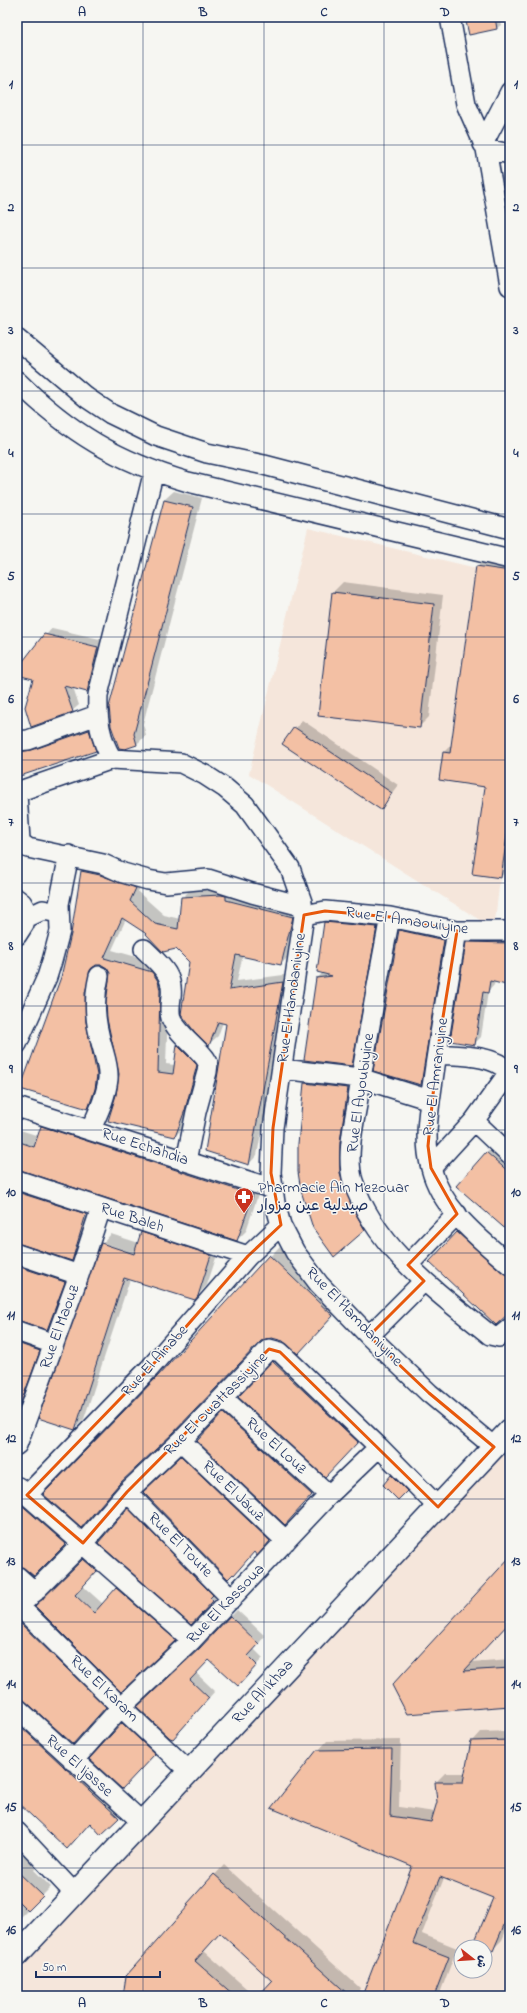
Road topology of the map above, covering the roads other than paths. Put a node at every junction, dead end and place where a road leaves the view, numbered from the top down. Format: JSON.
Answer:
{"nodes":[{"id":1,"x":450,"y":17,"type":"edge"},
{"id":2,"x":510,"y":92,"type":"edge"},
{"id":3,"x":485,"y":146,"type":"junction"},
{"id":4,"x":510,"y":154,"type":"edge"},
{"id":5,"x":510,"y":286,"type":"edge"},
{"id":6,"x":17,"y":338,"type":"edge"},
{"id":7,"x":17,"y":381,"type":"edge"},
{"id":8,"x":154,"y":471,"type":"junction"},
{"id":9,"x":510,"y":529,"type":"edge"},
{"id":10,"x":510,"y":559,"type":"edge"},
{"id":11,"x":97,"y":715,"type":"junction"},
{"id":12,"x":17,"y":741,"type":"edge"},
{"id":13,"x":112,"y":759,"type":"junction"},
{"id":14,"x":17,"y":793,"type":"edge"},
{"id":15,"x":69,"y":855,"type":"junction"},
{"id":16,"x":17,"y":899,"type":"edge"},
{"id":17,"x":303,"y":911,"type":"junction"},
{"id":18,"x":59,"y":913,"type":"junction"},
{"id":19,"x":390,"y":917,"type":"junction"},
{"id":20,"x":26,"y":918,"type":"junction"},
{"id":21,"x":457,"y":931,"type":"junction"},
{"id":22,"x":510,"y":931,"type":"edge"},
{"id":23,"x":17,"y":935,"type":"edge"},
{"id":24,"x":144,"y":949,"type":"dead end"},
{"id":25,"x":99,"y":976,"type":"dead end"},
{"id":26,"x":17,"y":1044,"type":"edge"},
{"id":27,"x":437,"y":1054,"type":"junction"},
{"id":28,"x":282,"y":1069,"type":"junction"},
{"id":29,"x":360,"y":1078,"type":"junction"},
{"id":30,"x":430,"y":1100,"type":"junction"},
{"id":31,"x":17,"y":1107,"type":"edge"},
{"id":32,"x":474,"y":1121,"type":"junction"},
{"id":33,"x":91,"y":1129,"type":"junction"},
{"id":34,"x":510,"y":1155,"type":"edge"},
{"id":35,"x":186,"y":1161,"type":"junction"},
{"id":36,"x":431,"y":1168,"type":"junction"},
{"id":37,"x":17,"y":1180,"type":"edge"},
{"id":38,"x":273,"y":1189,"type":"junction"},
{"id":39,"x":101,"y":1208,"type":"junction"},
{"id":40,"x":457,"y":1214,"type":"junction"},
{"id":41,"x":281,"y":1225,"type":"junction"},
{"id":42,"x":17,"y":1254,"type":"edge"},
{"id":43,"x":248,"y":1256,"type":"junction"},
{"id":44,"x":408,"y":1265,"type":"junction"},
{"id":45,"x":510,"y":1265,"type":"edge"},
{"id":46,"x":79,"y":1275,"type":"junction"},
{"id":47,"x":424,"y":1281,"type":"junction"},
{"id":48,"x":510,"y":1328,"type":"edge"},
{"id":49,"x":17,"y":1330,"type":"edge"},
{"id":50,"x":369,"y":1336,"type":"junction"},
{"id":51,"x":54,"y":1344,"type":"junction"},
{"id":52,"x":223,"y":1398,"type":"junction"},
{"id":53,"x":24,"y":1404,"type":"edge"},
{"id":54,"x":510,"y":1430,"type":"edge"},
{"id":55,"x":181,"y":1441,"type":"junction"},
{"id":56,"x":17,"y":1445,"type":"edge"},
{"id":57,"x":379,"y":1447,"type":"junction"},
{"id":58,"x":494,"y":1447,"type":"junction"},
{"id":59,"x":22,"y":1490,"type":"edge"},
{"id":60,"x":127,"y":1492,"type":"junction"},
{"id":61,"x":329,"y":1495,"type":"junction"},
{"id":62,"x":438,"y":1507,"type":"junction"},
{"id":63,"x":286,"y":1541,"type":"junction"},
{"id":64,"x":83,"y":1543,"type":"junction"},
{"id":65,"x":17,"y":1576,"type":"edge"},
{"id":66,"x":35,"y":1592,"type":"junction"},
{"id":67,"x":232,"y":1599,"type":"junction"},
{"id":68,"x":18,"y":1608,"type":"edge"},
{"id":69,"x":192,"y":1640,"type":"junction"},
{"id":70,"x":121,"y":1707,"type":"junction"},
{"id":71,"x":17,"y":1708,"type":"edge"},
{"id":72,"x":73,"y":1761,"type":"junction"},
{"id":73,"x":189,"y":1771,"type":"junction"},
{"id":74,"x":143,"y":1823,"type":"junction"},
{"id":75,"x":17,"y":1832,"type":"edge"},
{"id":76,"x":75,"y":1894,"type":"junction"},
{"id":77,"x":17,"y":1955,"type":"edge"}],
"edges":[{"from":1,"to":3,"type":"street"},
{"from":2,"to":3,"type":"street"},
{"from":3,"to":4,"type":"street"},
{"from":3,"to":5,"type":"street"},
{"from":6,"to":9,"type":"street"},
{"from":7,"to":8,"type":"street"},
{"from":8,"to":10,"type":"street"},
{"from":8,"to":11,"type":"street"},
{"from":11,"to":12,"type":"street"},
{"from":11,"to":13,"type":"street"},
{"from":13,"to":14,"type":"street"},
{"from":13,"to":17,"type":"street"},
{"from":14,"to":15,"type":"street"},
{"from":15,"to":17,"type":"street"},
{"from":15,"to":18,"type":"street"},
{"from":16,"to":20,"type":"street"},
{"from":17,"to":19,"type":"street","name":"Rue El Amaouiyine"},
{"from":17,"to":28,"type":"street","name":"Rue El Hamdaniyine"},
{"from":18,"to":20,"type":"street"},
{"from":18,"to":26,"type":"street"},
{"from":19,"to":21,"type":"street","name":"Rue El Amaouiyine"},
{"from":19,"to":29,"type":"street","name":"Rue El Ayoubiyine"},
{"from":20,"to":23,"type":"street"},
{"from":21,"to":22,"type":"street","name":"Rue El Amaouiyine"},
{"from":21,"to":27,"type":"street","name":"Rue El Amraniyine"},
{"from":24,"to":35,"type":"street"},
{"from":25,"to":33,"type":"street"},
{"from":27,"to":30,"type":"street","name":"Rue El Amraniyine"},
{"from":27,"to":32,"type":"street"},
{"from":28,"to":29,"type":"street"},
{"from":28,"to":38,"type":"street","name":"Rue El Hamdaniyine"},
{"from":29,"to":30,"type":"street"},
{"from":29,"to":44,"type":"street","name":"Rue El Ayoubiyine"},
{"from":30,"to":36,"type":"street","name":"Rue El Amraniyine"},
{"from":31,"to":33,"type":"street","name":"Rue Echahdia"},
{"from":32,"to":34,"type":"street"},
{"from":32,"to":36,"type":"street"},
{"from":33,"to":35,"type":"street","name":"Rue Echahdia"},
{"from":35,"to":38,"type":"street","name":"Rue Echahdia"},
{"from":36,"to":40,"type":"street","name":"Rue El Amraniyine"},
{"from":37,"to":39,"type":"street","name":"Rue Baleh"},
{"from":38,"to":41,"type":"street","name":"Rue El Hamdaniyine"},
{"from":39,"to":43,"type":"street","name":"Rue Baleh"},
{"from":39,"to":46,"type":"street","name":"Rue El Maouz"},
{"from":40,"to":44,"type":"street"},
{"from":40,"to":45,"type":"street","name":"Rue El Amraniyine"},
{"from":41,"to":43,"type":"street","name":"Rue El Ainabe"},
{"from":41,"to":50,"type":"street","name":"Rue El Hamdaniyine"},
{"from":42,"to":46,"type":"street"},
{"from":43,"to":59,"type":"street","name":"Rue El Ainabe"},
{"from":44,"to":47,"type":"street","name":"Rue El Ayoubiyine"},
{"from":46,"to":51,"type":"street","name":"Rue El Maouz"},
{"from":47,"to":48,"type":"street","name":"Rue El Ayoubiyine"},
{"from":47,"to":50,"type":"street"},
{"from":49,"to":51,"type":"street"},
{"from":50,"to":58,"type":"street","name":"Rue El Hamdaniyine"},
{"from":51,"to":53,"type":"street","name":"Rue El Maouz"},
{"from":52,"to":55,"type":"street","name":"Rue El Ouattassiyine"},
{"from":52,"to":57,"type":"street","name":"Rue El Ouattassiyine"},
{"from":52,"to":61,"type":"street","name":"Rue El Louz"},
{"from":53,"to":56,"type":"street","name":"Rue El Maouz"},
{"from":54,"to":58,"type":"street","name":"Rue Al Ikhaa"},
{"from":55,"to":60,"type":"street","name":"Rue El Ouattassiyine"},
{"from":55,"to":63,"type":"street","name":"Rue El Jawz"},
{"from":57,"to":61,"type":"street","name":"Rue El Kassoua"},
{"from":57,"to":62,"type":"street","name":"Rue El Ouattassiyine"},
{"from":58,"to":62,"type":"street","name":"Rue Al Ikhaa"},
{"from":59,"to":64,"type":"street"},
{"from":60,"to":64,"type":"street","name":"Rue El Ouattassiyine"},
{"from":60,"to":67,"type":"street","name":"Rue El Toute"},
{"from":61,"to":63,"type":"street","name":"Rue El Kassoua"},
{"from":62,"to":73,"type":"street","name":"Rue Al Ikhaa"},
{"from":63,"to":67,"type":"street","name":"Rue El Kassoua"},
{"from":64,"to":66,"type":"street","name":"Rue El Ouattassiyine"},
{"from":64,"to":69,"type":"street"},
{"from":65,"to":66,"type":"street"},
{"from":66,"to":68,"type":"street","name":"Rue El Ouattassiyine"},
{"from":67,"to":69,"type":"street","name":"Rue El Kassoua"},
{"from":68,"to":70,"type":"street","name":"Rue El Karam"},
{"from":69,"to":70,"type":"street","name":"Rue El Kassoua"},
{"from":70,"to":72,"type":"street","name":"Rue El Kassoua"},
{"from":70,"to":73,"type":"street","name":"Rue El Karam"},
{"from":71,"to":72,"type":"street","name":"Rue El Ijasse"},
{"from":72,"to":74,"type":"street","name":"Rue El Ijasse"},
{"from":73,"to":74,"type":"street","name":"Rue Al Ikhaa"},
{"from":74,"to":76,"type":"street","name":"Rue Al Ikhaa"},
{"from":75,"to":76,"type":"street"},
{"from":76,"to":77,"type":"street","name":"Rue Al Ikhaa"}]}
